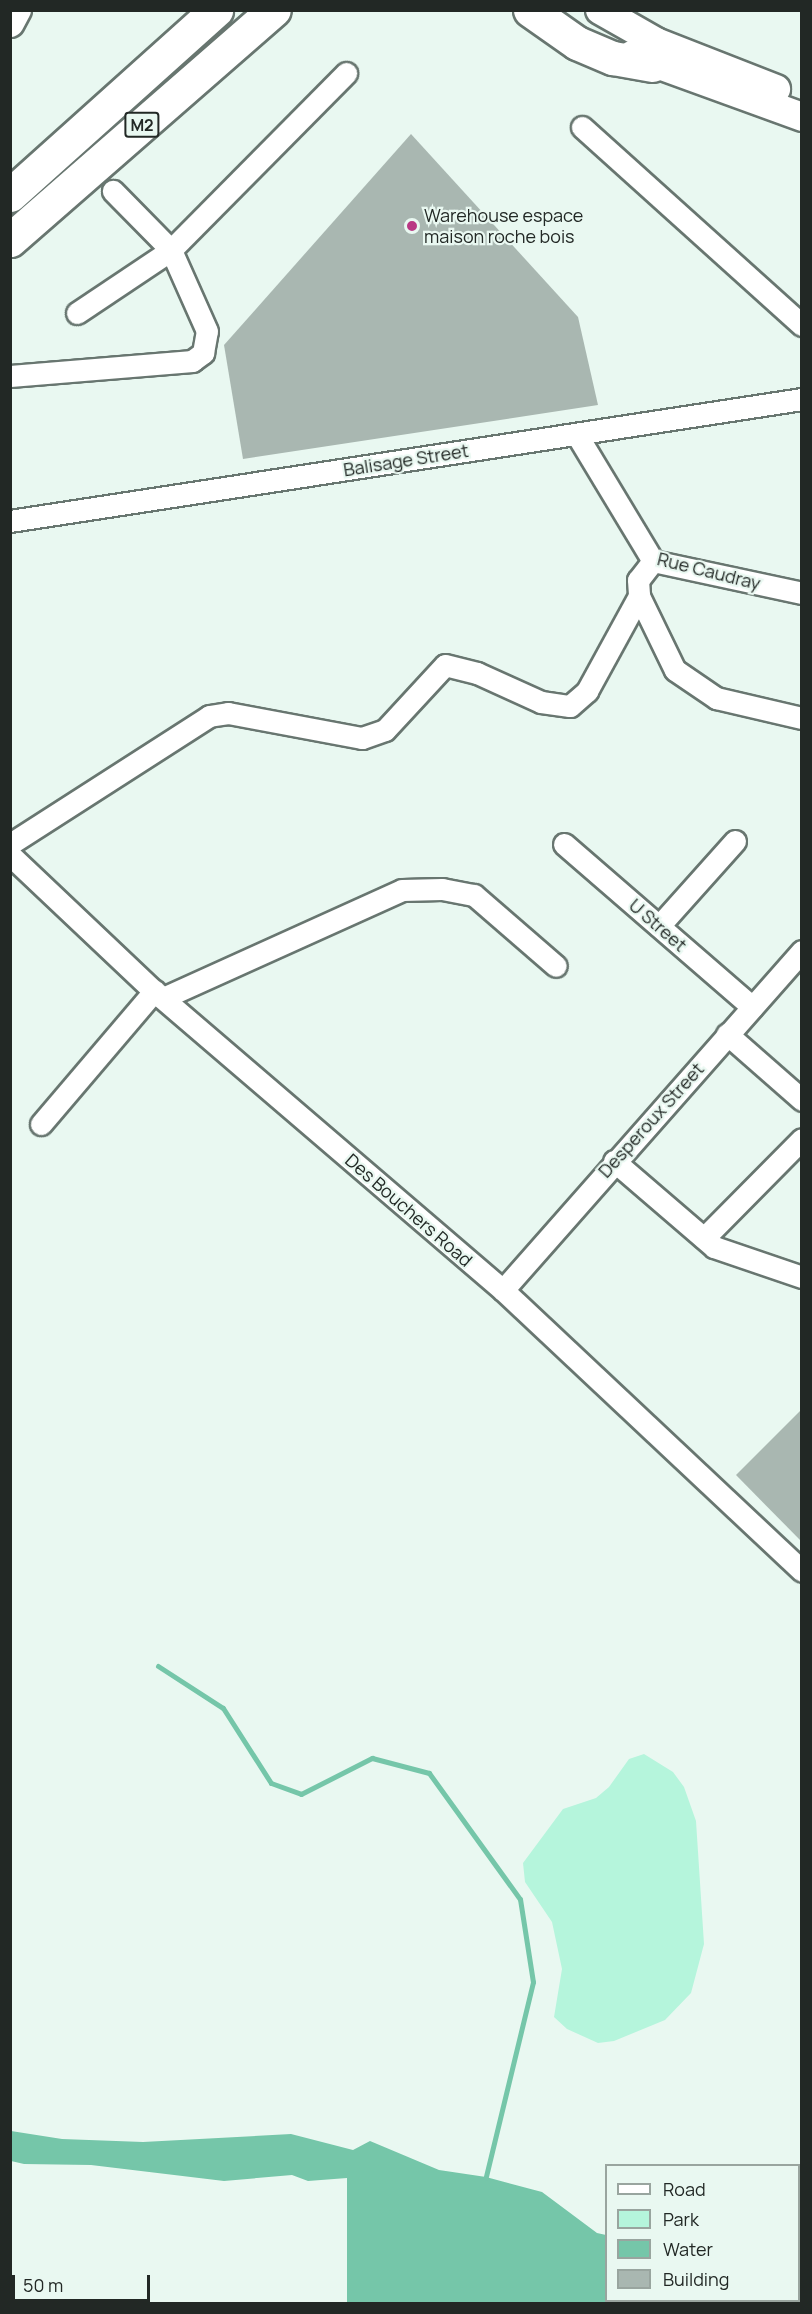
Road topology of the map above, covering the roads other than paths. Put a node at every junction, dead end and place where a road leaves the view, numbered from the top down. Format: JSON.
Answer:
{"nodes":[{"id":1,"x":17,"y":10,"type":"edge"},
{"id":2,"x":216,"y":10,"type":"edge"},
{"id":3,"x":274,"y":10,"type":"edge"},
{"id":4,"x":286,"y":10,"type":"edge"},
{"id":5,"x":530,"y":10,"type":"edge"},
{"id":6,"x":553,"y":10,"type":"edge"},
{"id":7,"x":600,"y":10,"type":"edge"},
{"id":8,"x":10,"y":23,"type":"edge"},
{"id":9,"x":652,"y":65,"type":"junction"},
{"id":10,"x":346,"y":73,"type":"dead end"},
{"id":11,"x":194,"y":80,"type":"junction"},
{"id":12,"x":801,"y":98,"type":"edge"},
{"id":13,"x":801,"y":117,"type":"edge"},
{"id":14,"x":582,"y":127,"type":"dead end"},
{"id":15,"x":113,"y":191,"type":"dead end"},
{"id":16,"x":10,"y":195,"type":"edge"},
{"id":17,"x":10,"y":240,"type":"edge"},
{"id":18,"x":171,"y":250,"type":"junction"},
{"id":19,"x":77,"y":313,"type":"dead end"},
{"id":20,"x":801,"y":326,"type":"edge"},
{"id":21,"x":10,"y":376,"type":"edge"},
{"id":22,"x":801,"y":399,"type":"edge"},
{"id":23,"x":577,"y":435,"type":"junction"},
{"id":24,"x":10,"y":520,"type":"edge"},
{"id":25,"x":653,"y":561,"type":"junction"},
{"id":26,"x":801,"y":593,"type":"edge"},
{"id":27,"x":639,"y":596,"type":"junction"},
{"id":28,"x":801,"y":718,"type":"edge"},
{"id":29,"x":735,"y":841,"type":"dead end"},
{"id":30,"x":10,"y":844,"type":"edge"},
{"id":31,"x":564,"y":844,"type":"dead end"},
{"id":32,"x":10,"y":855,"type":"edge"},
{"id":33,"x":659,"y":926,"type":"junction"},
{"id":34,"x":801,"y":951,"type":"edge"},
{"id":35,"x":556,"y":966,"type":"dead end"},
{"id":36,"x":159,"y":994,"type":"junction"},
{"id":37,"x":752,"y":1007,"type":"junction"},
{"id":38,"x":727,"y":1034,"type":"junction"},
{"id":39,"x":801,"y":1100,"type":"edge"},
{"id":40,"x":41,"y":1124,"type":"dead end"},
{"id":41,"x":801,"y":1138,"type":"edge"},
{"id":42,"x":614,"y":1161,"type":"junction"},
{"id":43,"x":704,"y":1238,"type":"junction"},
{"id":44,"x":801,"y":1277,"type":"edge"},
{"id":45,"x":503,"y":1290,"type":"junction"},
{"id":46,"x":801,"y":1571,"type":"edge"}],
"edges":[{"from":1,"to":8,"type":"main road"},
{"from":2,"to":16,"type":"highway","number":"M2"},
{"from":3,"to":11,"type":"highway","number":"M2"},
{"from":4,"to":11,"type":"highway"},
{"from":5,"to":9,"type":"highway"},
{"from":6,"to":9,"type":"main road"},
{"from":7,"to":12,"type":"main road"},
{"from":9,"to":13,"type":"main road"},
{"from":10,"to":18,"type":"street"},
{"from":11,"to":17,"type":"highway","number":"M2"},
{"from":14,"to":20,"type":"street"},
{"from":15,"to":18,"type":"street"},
{"from":18,"to":19,"type":"street"},
{"from":18,"to":21,"type":"street"},
{"from":22,"to":23,"type":"street","name":"Balisage Street"},
{"from":23,"to":24,"type":"street","name":"Balisage Street"},
{"from":23,"to":25,"type":"street","name":"Rue Caudray"},
{"from":25,"to":26,"type":"street","name":"Rue Caudray"},
{"from":25,"to":27,"type":"street"},
{"from":27,"to":28,"type":"street"},
{"from":27,"to":30,"type":"street"},
{"from":29,"to":33,"type":"street"},
{"from":31,"to":33,"type":"street","name":"U Street"},
{"from":32,"to":36,"type":"street","name":"Des Bouchers Road"},
{"from":33,"to":37,"type":"street","name":"U Street"},
{"from":34,"to":37,"type":"street","name":"Desperoux Street"},
{"from":35,"to":36,"type":"street"},
{"from":36,"to":40,"type":"street"},
{"from":36,"to":45,"type":"street","name":"Des Bouchers Road"},
{"from":37,"to":38,"type":"street","name":"Desperoux Street"},
{"from":38,"to":39,"type":"street"},
{"from":38,"to":42,"type":"street","name":"Desperoux Street"},
{"from":41,"to":43,"type":"street"},
{"from":42,"to":43,"type":"street"},
{"from":42,"to":45,"type":"street","name":"Desperoux Street"},
{"from":43,"to":44,"type":"street"},
{"from":45,"to":46,"type":"street","name":"Des Bouchers Road"}]}
